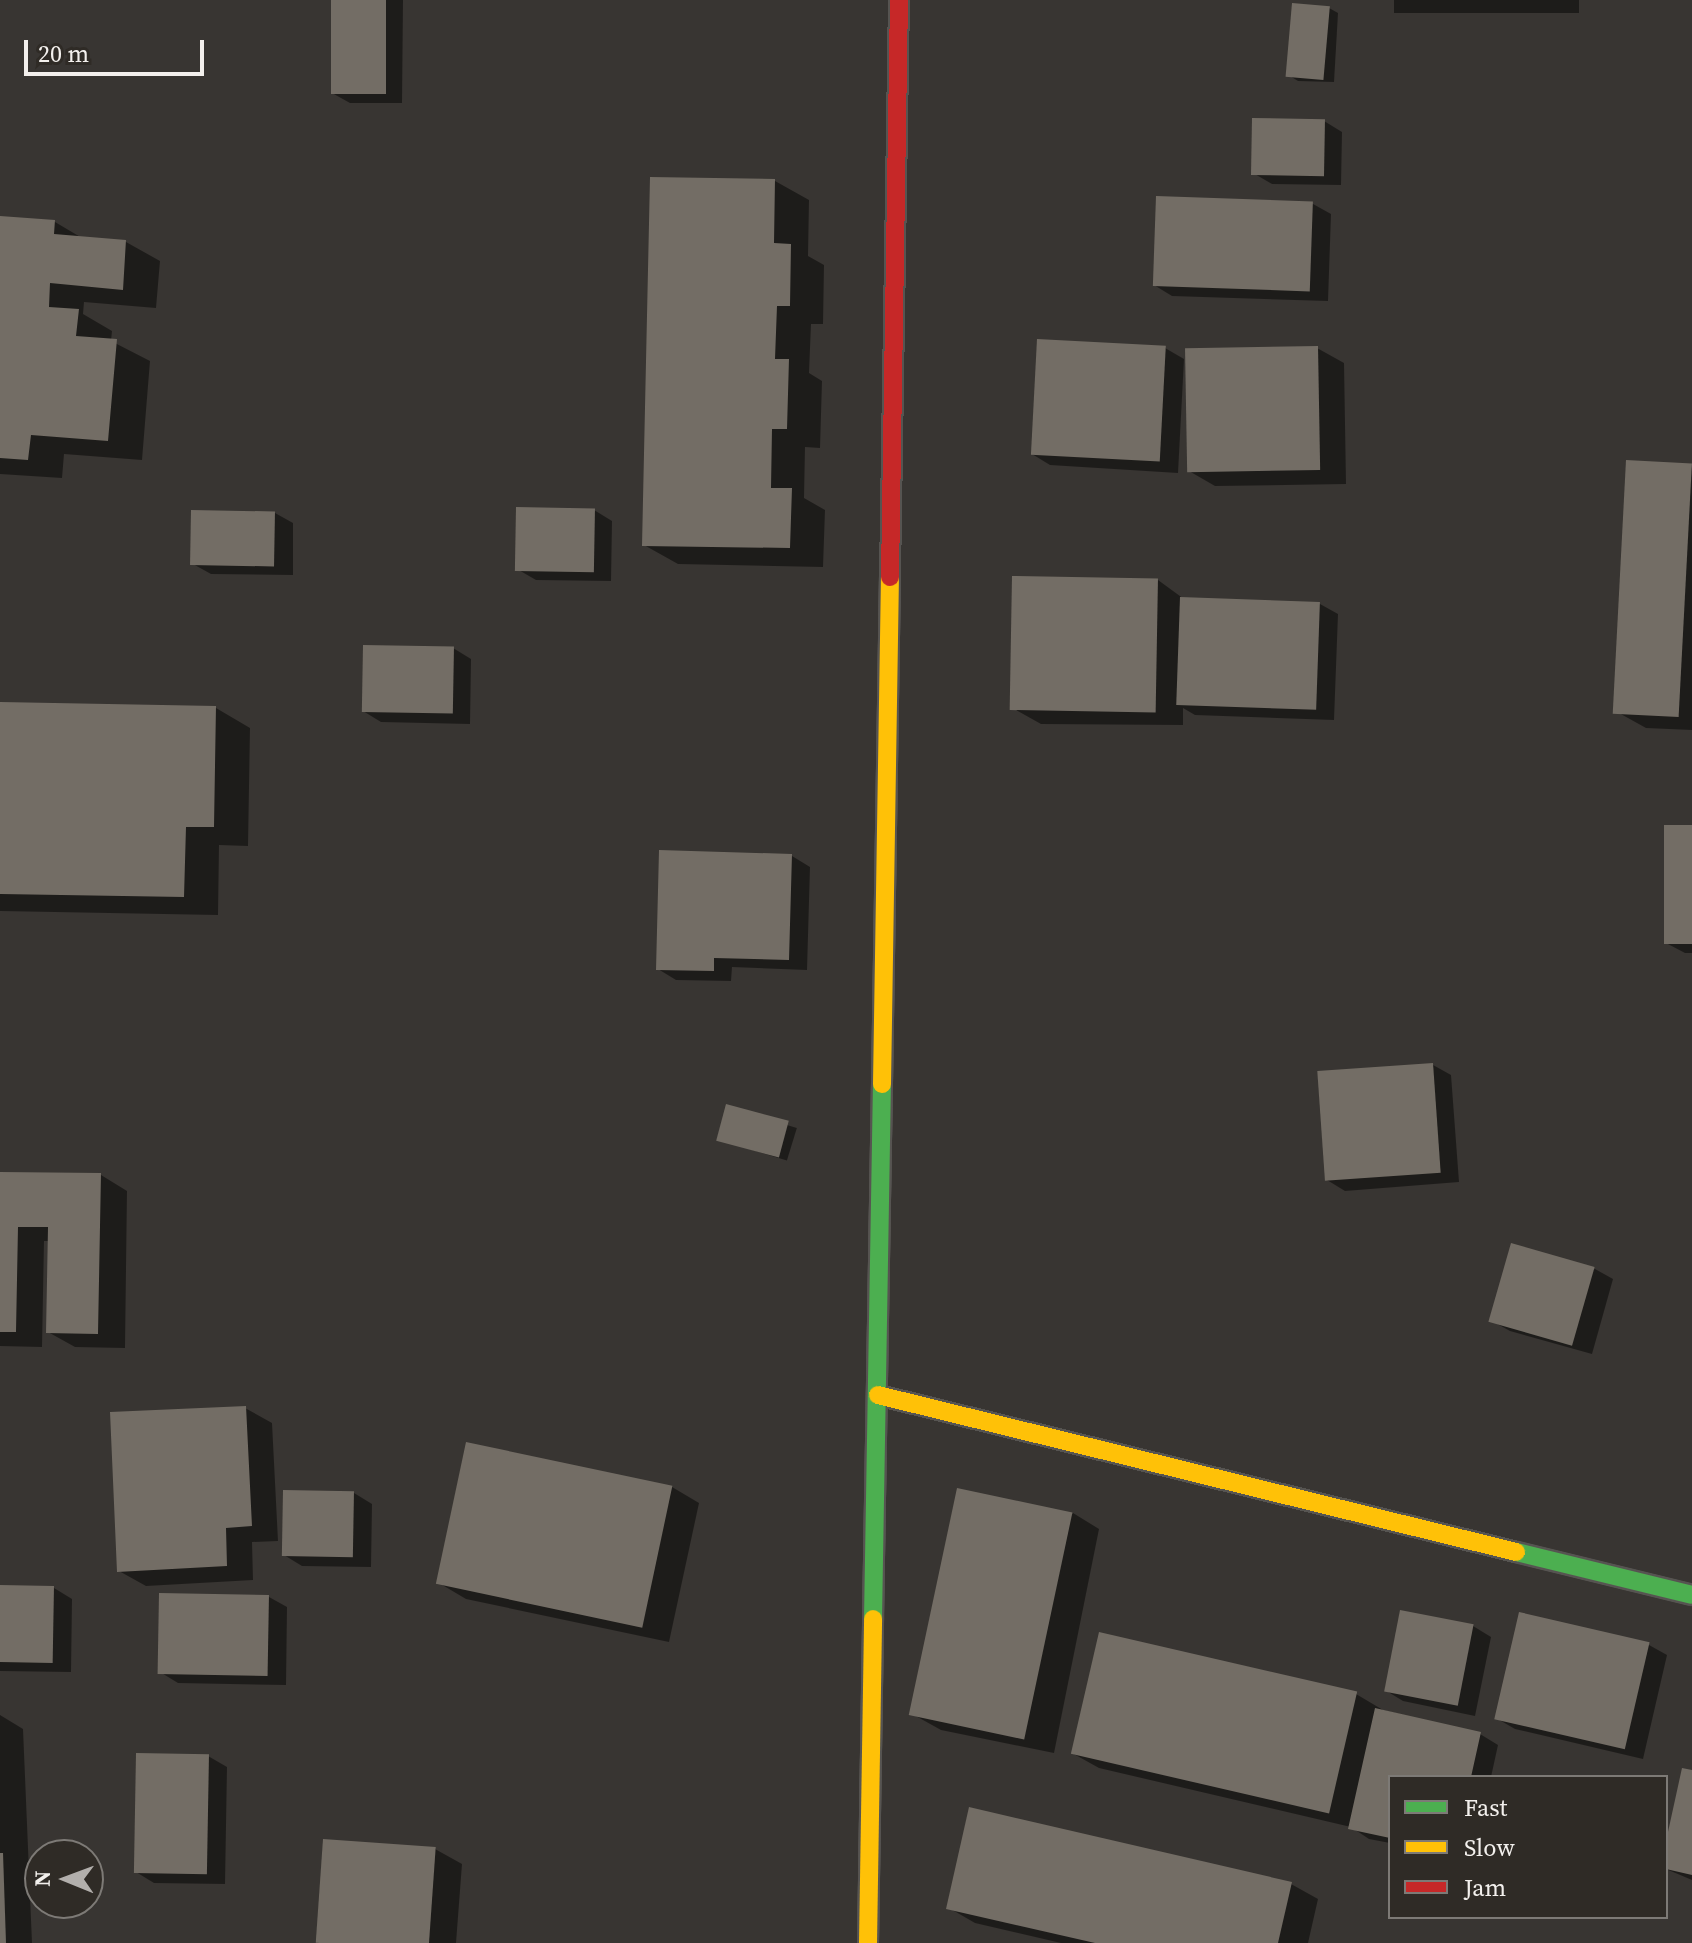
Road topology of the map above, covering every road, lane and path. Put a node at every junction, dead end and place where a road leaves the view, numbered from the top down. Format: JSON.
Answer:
{"nodes":[{"id":1,"x":899,"y":0,"type":"edge"},
{"id":2,"x":878,"y":1395,"type":"junction"},
{"id":3,"x":1692,"y":1595,"type":"edge"},
{"id":4,"x":868,"y":1943,"type":"edge"}],
"edges":[{"from":1,"to":2,"type":"street"},
{"from":2,"to":3,"type":"street"},
{"from":2,"to":4,"type":"street"}]}
